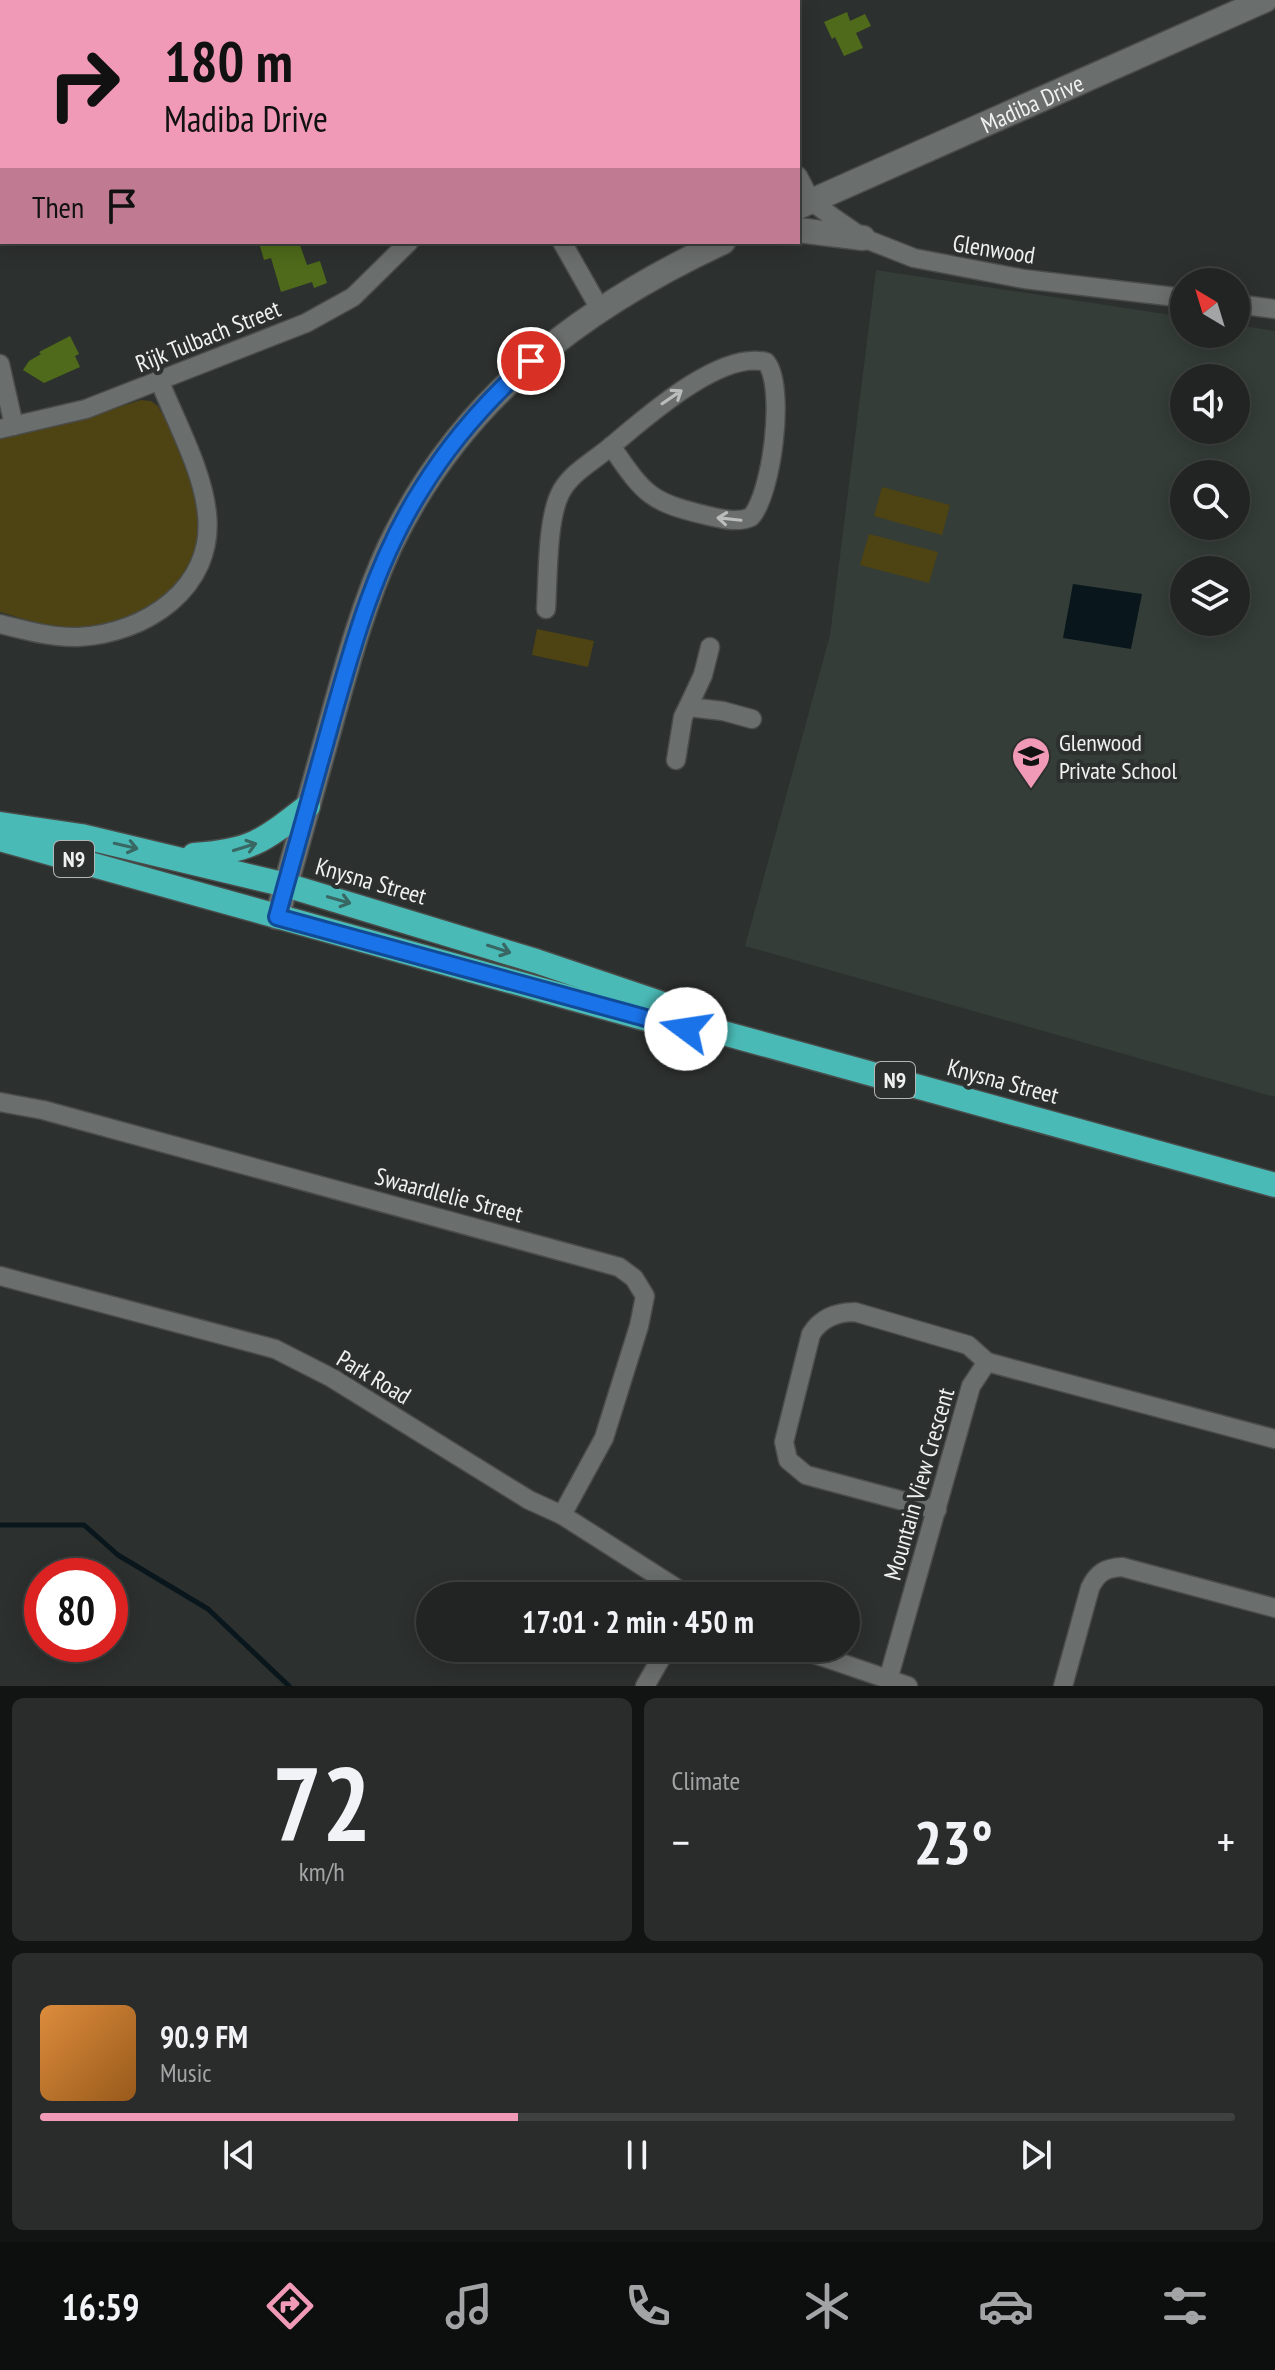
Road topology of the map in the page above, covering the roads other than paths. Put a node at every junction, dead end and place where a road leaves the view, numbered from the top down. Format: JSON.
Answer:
{"nodes":[{"id":1,"x":1265,"y":0,"type":"edge"},
{"id":2,"x":804,"y":204,"type":"edge"},
{"id":3,"x":800,"y":230,"type":"edge"},
{"id":4,"x":863,"y":238,"type":"junction"},
{"id":5,"x":407,"y":244,"type":"edge"},
{"id":6,"x":563,"y":244,"type":"edge"},
{"id":7,"x":719,"y":244,"type":"edge"},
{"id":8,"x":1170,"y":296,"type":"edge"},
{"id":9,"x":1250,"y":306,"type":"edge"},
{"id":10,"x":600,"y":309,"type":"junction"},
{"id":11,"x":1275,"y":309,"type":"edge"},
{"id":12,"x":0,"y":364,"type":"edge"},
{"id":13,"x":160,"y":382,"type":"junction"},
{"id":14,"x":7,"y":428,"type":"edge"},
{"id":15,"x":611,"y":446,"type":"junction"},
{"id":16,"x":546,"y":609,"type":"dead end"},
{"id":17,"x":0,"y":624,"type":"edge"},
{"id":18,"x":710,"y":647,"type":"dead end"},
{"id":19,"x":688,"y":707,"type":"junction"},
{"id":20,"x":752,"y":719,"type":"dead end"},
{"id":21,"x":676,"y":760,"type":"dead end"},
{"id":22,"x":308,"y":806,"type":"junction"},
{"id":23,"x":0,"y":824,"type":"edge"},
{"id":24,"x":0,"y":839,"type":"edge"},
{"id":25,"x":171,"y":856,"type":"junction"},
{"id":26,"x":286,"y":885,"type":"junction"},
{"id":27,"x":277,"y":917,"type":"junction"},
{"id":28,"x":716,"y":1031,"type":"junction"},
{"id":29,"x":0,"y":1102,"type":"edge"},
{"id":30,"x":1275,"y":1185,"type":"edge"},
{"id":31,"x":0,"y":1276,"type":"edge"},
{"id":32,"x":987,"y":1362,"type":"junction"},
{"id":33,"x":1275,"y":1439,"type":"edge"},
{"id":34,"x":937,"y":1510,"type":"junction"},
{"id":35,"x":562,"y":1515,"type":"junction"},
{"id":36,"x":667,"y":1582,"type":"edge"},
{"id":37,"x":1275,"y":1608,"type":"edge"},
{"id":38,"x":659,"y":1662,"type":"edge"},
{"id":39,"x":837,"y":1662,"type":"edge"},
{"id":40,"x":888,"y":1680,"type":"junction"},
{"id":41,"x":645,"y":1686,"type":"edge"},
{"id":42,"x":908,"y":1686,"type":"edge"},
{"id":43,"x":1063,"y":1686,"type":"edge"}],
"edges":[{"from":1,"to":2,"type":"street","name":"Madiba Drive"},
{"from":2,"to":4,"type":"street","name":"Glenwood"},
{"from":3,"to":4,"type":"street"},
{"from":4,"to":8,"type":"street","name":"Glenwood"},
{"from":5,"to":13,"type":"street","name":"Rijk Tulbach Street"},
{"from":6,"to":10,"type":"street"},
{"from":7,"to":10,"type":"street"},
{"from":9,"to":11,"type":"street"},
{"from":10,"to":22,"type":"street"},
{"from":12,"to":14,"type":"street"},
{"from":13,"to":14,"type":"street","name":"Rijk Tulbach Street"},
{"from":13,"to":17,"type":"street"},
{"from":15,"to":15,"type":"street","one_way":true},
{"from":15,"to":16,"type":"street"},
{"from":18,"to":19,"type":"street"},
{"from":19,"to":20,"type":"street"},
{"from":19,"to":21,"type":"street"},
{"from":25,"to":22,"type":"highway","one_way":true},
{"from":22,"to":26,"type":"street"},
{"from":23,"to":25,"type":"highway","name":"Knysna Street","number":"N9","one_way":true},
{"from":24,"to":27,"type":"highway","name":"Knysna Street","number":"N9"},
{"from":25,"to":26,"type":"highway","name":"Knysna Street","number":"N9"},
{"from":26,"to":27,"type":"street"},
{"from":26,"to":28,"type":"highway","name":"Knysna Street","number":"N9","one_way":true},
{"from":27,"to":28,"type":"highway","name":"Knysna Street","number":"N9"},
{"from":28,"to":30,"type":"highway","name":"Knysna Street","number":"N9"},
{"from":29,"to":35,"type":"street","name":"Swaardlelie Street"},
{"from":31,"to":35,"type":"street","name":"Park Road"},
{"from":32,"to":33,"type":"street"},
{"from":32,"to":34,"type":"street","name":"Mountain View Crescent"},
{"from":32,"to":34,"type":"street"},
{"from":34,"to":40,"type":"street","name":"Mountain View Crescent"},
{"from":35,"to":36,"type":"street","name":"Park Road"},
{"from":37,"to":43,"type":"street"},
{"from":38,"to":41,"type":"street"},
{"from":39,"to":40,"type":"street"},
{"from":40,"to":42,"type":"street"}]}
